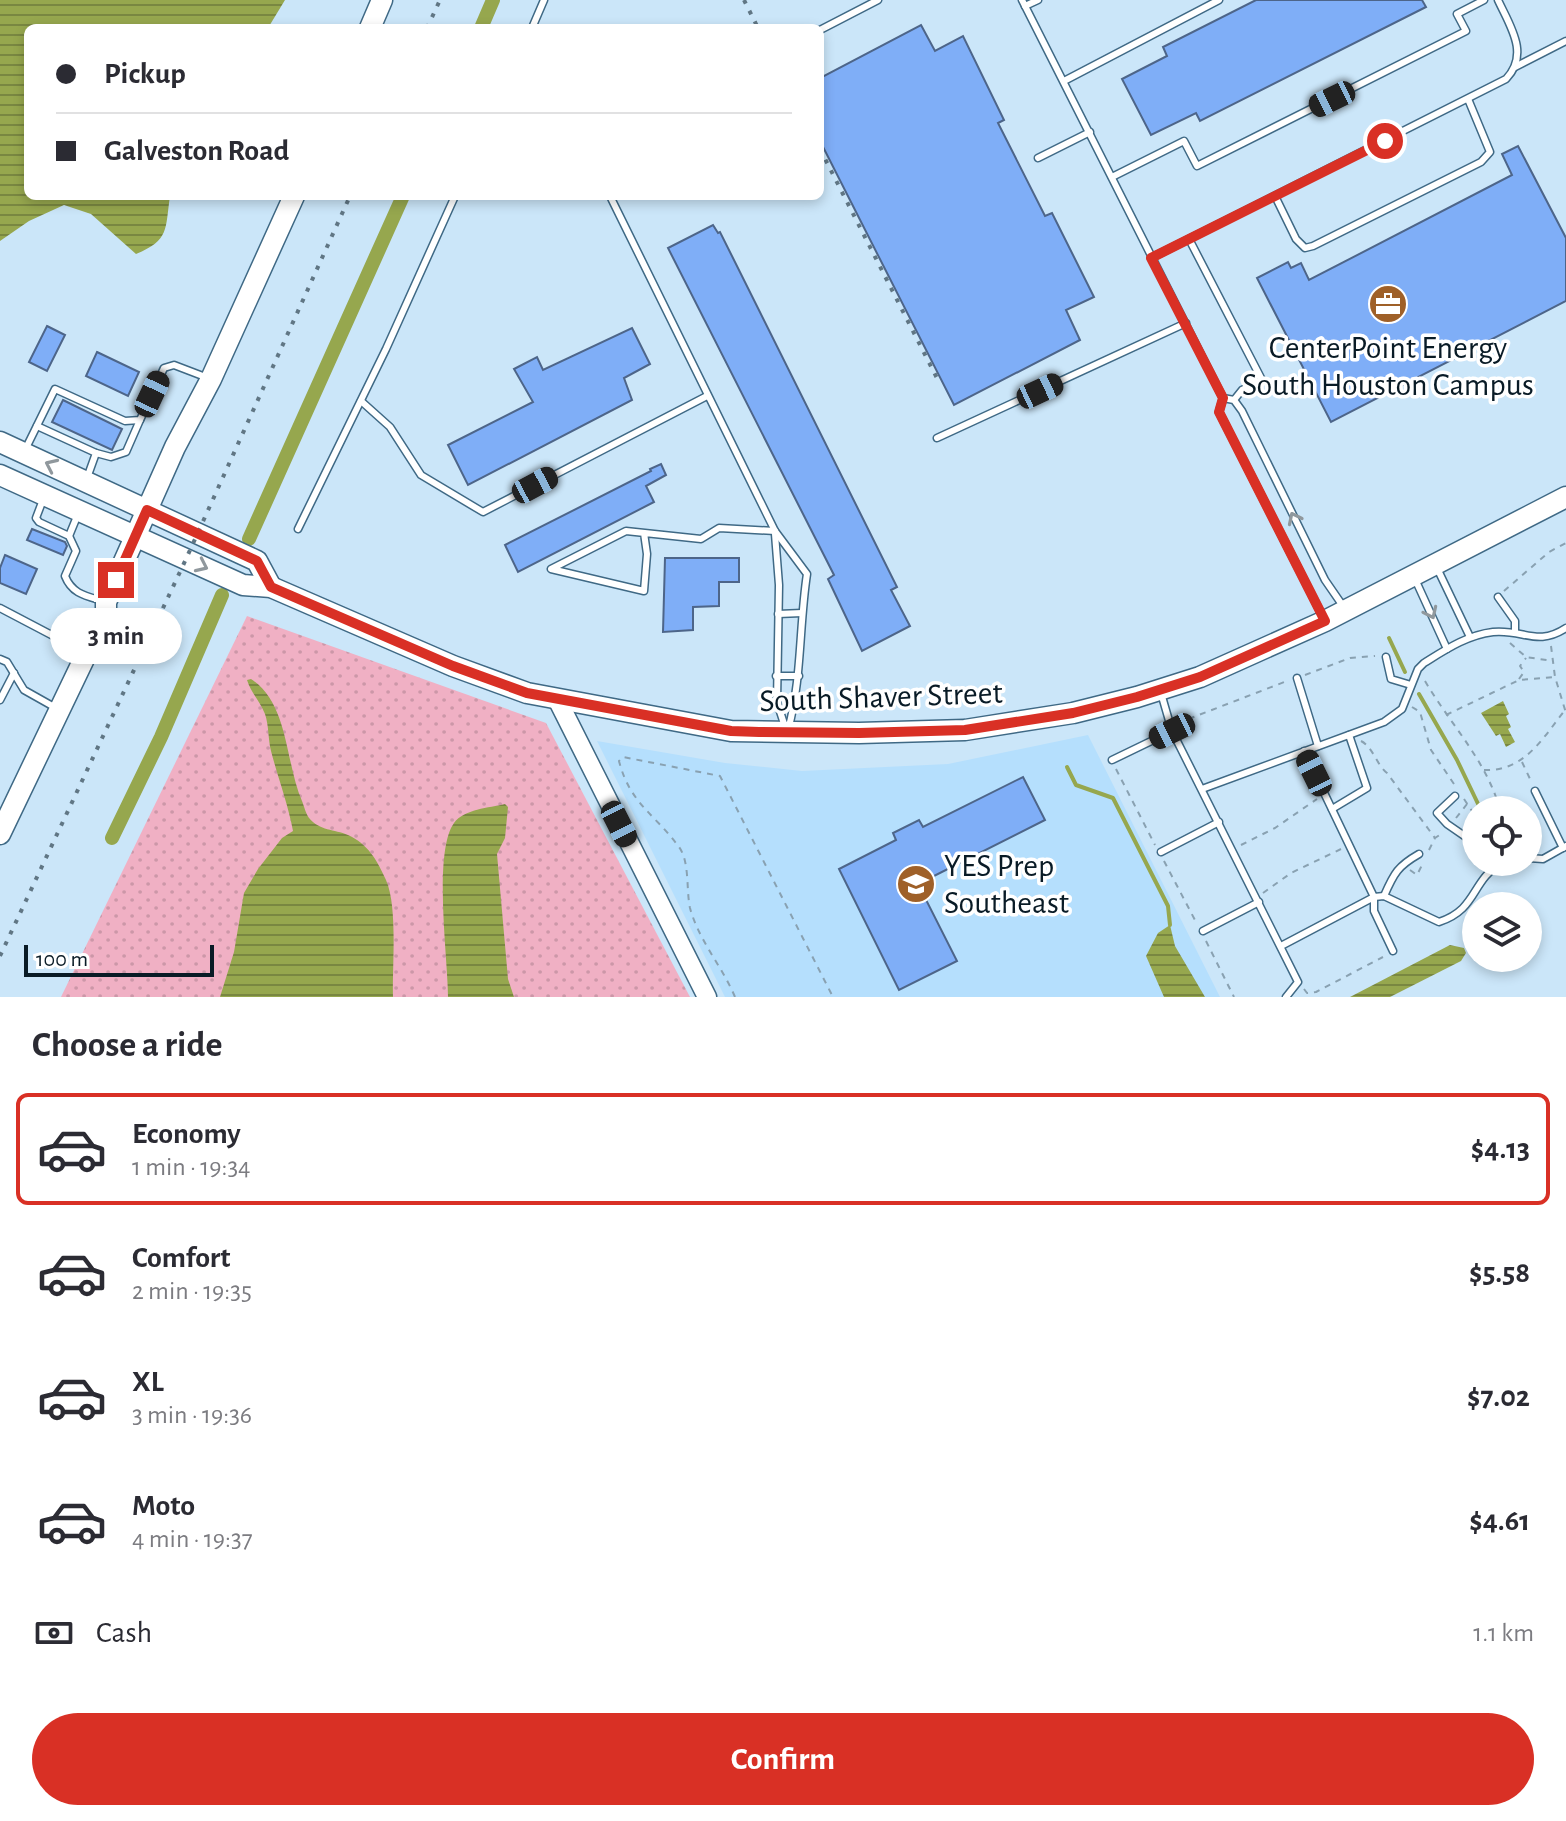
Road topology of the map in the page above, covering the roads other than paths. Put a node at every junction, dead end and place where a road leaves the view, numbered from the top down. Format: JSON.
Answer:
{"nodes":[{"id":1,"x":382,"y":0,"type":"edge"},
{"id":2,"x":544,"y":0,"type":"edge"},
{"id":3,"x":878,"y":0,"type":"edge"},
{"id":4,"x":1038,"y":0,"type":"edge"},
{"id":5,"x":1219,"y":0,"type":"edge"},
{"id":6,"x":1484,"y":0,"type":"edge"},
{"id":7,"x":1498,"y":0,"type":"edge"},
{"id":8,"x":1024,"y":3,"type":"edge"},
{"id":9,"x":372,"y":24,"type":"edge"},
{"id":10,"x":534,"y":24,"type":"edge"},
{"id":11,"x":824,"y":28,"type":"edge"},
{"id":12,"x":1566,"y":41,"type":"edge"},
{"id":13,"x":1515,"y":67,"type":"junction"},
{"id":14,"x":1064,"y":81,"type":"junction"},
{"id":15,"x":1468,"y":99,"type":"junction"},
{"id":16,"x":1090,"y":132,"type":"junction"},
{"id":17,"x":1038,"y":158,"type":"dead end"},
{"id":18,"x":1112,"y":177,"type":"junction"},
{"id":19,"x":1275,"y":196,"type":"junction"},
{"id":20,"x":292,"y":200,"type":"edge"},
{"id":21,"x":453,"y":200,"type":"edge"},
{"id":22,"x":612,"y":200,"type":"edge"},
{"id":23,"x":1189,"y":239,"type":"junction"},
{"id":24,"x":1151,"y":258,"type":"junction"},
{"id":25,"x":1186,"y":323,"type":"junction"},
{"id":26,"x":211,"y":379,"type":"junction"},
{"id":27,"x":707,"y":396,"type":"junction"},
{"id":28,"x":1223,"y":398,"type":"junction"},
{"id":29,"x":1234,"y":400,"type":"junction"},
{"id":30,"x":361,"y":401,"type":"junction"},
{"id":31,"x":140,"y":420,"type":"junction"},
{"id":32,"x":37,"y":426,"type":"junction"},
{"id":33,"x":937,"y":438,"type":"dead end"},
{"id":34,"x":0,"y":442,"type":"edge"},
{"id":35,"x":24,"y":453,"type":"junction"},
{"id":36,"x":96,"y":453,"type":"junction"},
{"id":37,"x":0,"y":475,"type":"edge"},
{"id":38,"x":86,"y":481,"type":"junction"},
{"id":39,"x":45,"y":495,"type":"junction"},
{"id":40,"x":1566,"y":497,"type":"edge"},
{"id":41,"x":147,"y":510,"type":"junction"},
{"id":42,"x":80,"y":511,"type":"junction"},
{"id":43,"x":298,"y":529,"type":"dead end"},
{"id":44,"x":775,"y":531,"type":"junction"},
{"id":45,"x":644,"y":533,"type":"junction"},
{"id":46,"x":136,"y":535,"type":"junction"},
{"id":47,"x":69,"y":536,"type":"junction"},
{"id":48,"x":1308,"y":545,"type":"junction"},
{"id":49,"x":1291,"y":553,"type":"junction"},
{"id":50,"x":1435,"y":565,"type":"junction"},
{"id":51,"x":1414,"y":576,"type":"junction"},
{"id":52,"x":271,"y":587,"type":"junction"},
{"id":53,"x":1498,"y":597,"type":"road end"},
{"id":54,"x":106,"y":602,"type":"junction"},
{"id":55,"x":0,"y":608,"type":"edge"},
{"id":56,"x":1346,"y":610,"type":"junction"},
{"id":57,"x":802,"y":613,"type":"junction"},
{"id":58,"x":778,"y":614,"type":"junction"},
{"id":59,"x":1325,"y":621,"type":"junction"},
{"id":60,"x":1566,"y":628,"type":"edge"},
{"id":61,"x":1515,"y":632,"type":"junction"},
{"id":62,"x":1470,"y":637,"type":"junction"},
{"id":63,"x":1447,"y":649,"type":"junction"},
{"id":64,"x":87,"y":653,"type":"junction"},
{"id":65,"x":1386,"y":657,"type":"road end"},
{"id":66,"x":0,"y":659,"type":"edge"},
{"id":67,"x":14,"y":673,"type":"junction"},
{"id":68,"x":776,"y":676,"type":"junction"},
{"id":69,"x":799,"y":676,"type":"junction"},
{"id":70,"x":1297,"y":678,"type":"road end"},
{"id":71,"x":1411,"y":685,"type":"junction"},
{"id":72,"x":1160,"y":690,"type":"junction"},
{"id":73,"x":557,"y":699,"type":"junction"},
{"id":74,"x":0,"y":700,"type":"edge"},
{"id":75,"x":60,"y":710,"type":"junction"},
{"id":76,"x":1172,"y":731,"type":"junction"},
{"id":77,"x":787,"y":733,"type":"junction"},
{"id":78,"x":1349,"y":735,"type":"junction"},
{"id":79,"x":1318,"y":746,"type":"junction"},
{"id":80,"x":1304,"y":751,"type":"junction"},
{"id":81,"x":1112,"y":760,"type":"road end"},
{"id":82,"x":1202,"y":789,"type":"junction"},
{"id":83,"x":1535,"y":791,"type":"road end"},
{"id":84,"x":1455,"y":796,"type":"dead end"},
{"id":85,"x":1332,"y":809,"type":"junction"},
{"id":86,"x":1219,"y":822,"type":"junction"},
{"id":87,"x":1,"y":831,"type":"edge"},
{"id":88,"x":1462,"y":834,"type":"edge"},
{"id":89,"x":1564,"y":847,"type":"edge"},
{"id":90,"x":1161,"y":852,"type":"road end"},
{"id":91,"x":1419,"y":854,"type":"dead end"},
{"id":92,"x":1542,"y":859,"type":"edge"},
{"id":93,"x":1484,"y":876,"type":"edge"},
{"id":94,"x":1384,"y":896,"type":"junction"},
{"id":95,"x":1374,"y":897,"type":"junction"},
{"id":96,"x":1257,"y":899,"type":"junction"},
{"id":97,"x":1203,"y":931,"type":"road end"},
{"id":98,"x":1281,"y":946,"type":"junction"},
{"id":99,"x":1393,"y":951,"type":"road end"},
{"id":100,"x":707,"y":997,"type":"edge"},
{"id":101,"x":1286,"y":997,"type":"edge"}],
"edges":[{"from":1,"to":9,"type":"main road"},
{"from":2,"to":10,"type":"lane"},
{"from":3,"to":11,"type":"lane"},
{"from":4,"to":8,"type":"lane"},
{"from":5,"to":14,"type":"lane"},
{"from":6,"to":18,"type":"lane"},
{"from":7,"to":13,"type":"lane"},
{"from":8,"to":14,"type":"lane"},
{"from":12,"to":13,"type":"lane"},
{"from":13,"to":15,"type":"lane"},
{"from":14,"to":16,"type":"lane"},
{"from":15,"to":19,"type":"lane"},
{"from":15,"to":19,"type":"lane"},
{"from":16,"to":17,"type":"lane"},
{"from":16,"to":18,"type":"lane"},
{"from":18,"to":24,"type":"lane"},
{"from":19,"to":23,"type":"lane"},
{"from":20,"to":26,"type":"main road"},
{"from":21,"to":30,"type":"lane"},
{"from":22,"to":27,"type":"lane"},
{"from":23,"to":24,"type":"lane"},
{"from":23,"to":29,"type":"lane"},
{"from":24,"to":25,"type":"lane"},
{"from":25,"to":28,"type":"lane"},
{"from":25,"to":33,"type":"lane"},
{"from":26,"to":31,"type":"lane"},
{"from":26,"to":41,"type":"main road"},
{"from":27,"to":30,"type":"lane"},
{"from":27,"to":44,"type":"lane"},
{"from":28,"to":29,"type":"lane"},
{"from":28,"to":49,"type":"lane"},
{"from":48,"to":29,"type":"lane","one_way":true},
{"from":30,"to":43,"type":"lane"},
{"from":31,"to":32,"type":"lane"},
{"from":31,"to":36,"type":"lane"},
{"from":32,"to":35,"type":"lane"},
{"from":32,"to":36,"type":"lane"},
{"from":34,"to":35,"type":"main road","name":"South Shaver Street"},
{"from":38,"to":35,"type":"main road","name":"South Shaver Street","one_way":true},
{"from":36,"to":38,"type":"lane"},
{"from":37,"to":39,"type":"main road","name":"South Shaver Street"},
{"from":38,"to":41,"type":"main road","name":"South Shaver Street"},
{"from":39,"to":42,"type":"main road","name":"South Shaver Street"},
{"from":39,"to":47,"type":"lane"},
{"from":40,"to":50,"type":"main road","name":"South Shaver Street"},
{"from":41,"to":46,"type":"main road"},
{"from":41,"to":52,"type":"main road","name":"South Shaver Street"},
{"from":42,"to":46,"type":"main road","name":"South Shaver Street"},
{"from":42,"to":47,"type":"lane"},
{"from":44,"to":45,"type":"lane"},
{"from":44,"to":57,"type":"lane"},
{"from":44,"to":58,"type":"lane"},
{"from":45,"to":45,"type":"lane"},
{"from":46,"to":52,"type":"main road","name":"South Shaver Street","one_way":true},
{"from":46,"to":54,"type":"main road"},
{"from":47,"to":54,"type":"lane"},
{"from":48,"to":49,"type":"lane"},
{"from":48,"to":56,"type":"lane"},
{"from":49,"to":59,"type":"lane"},
{"from":50,"to":51,"type":"main road","name":"South Shaver Street"},
{"from":50,"to":62,"type":"lane"},
{"from":51,"to":56,"type":"main road","name":"South Shaver Street"},
{"from":51,"to":63,"type":"lane","one_way":true},
{"from":52,"to":73,"type":"main road","name":"South Shaver Street"},
{"from":53,"to":61,"type":"lane"},
{"from":54,"to":64,"type":"main road"},
{"from":55,"to":64,"type":"lane"},
{"from":56,"to":59,"type":"main road","name":"South Shaver Street"},
{"from":57,"to":58,"type":"lane"},
{"from":57,"to":69,"type":"lane"},
{"from":58,"to":68,"type":"lane"},
{"from":59,"to":72,"type":"main road","name":"South Shaver Street"},
{"from":60,"to":61,"type":"lane"},
{"from":61,"to":62,"type":"lane"},
{"from":62,"to":63,"type":"lane"},
{"from":63,"to":71,"type":"lane"},
{"from":64,"to":75,"type":"main road"},
{"from":65,"to":71,"type":"lane"},
{"from":66,"to":67,"type":"lane"},
{"from":67,"to":74,"type":"lane"},
{"from":67,"to":75,"type":"lane"},
{"from":68,"to":69,"type":"lane"},
{"from":68,"to":77,"type":"lane"},
{"from":69,"to":77,"type":"lane"},
{"from":70,"to":79,"type":"lane"},
{"from":71,"to":78,"type":"lane"},
{"from":72,"to":76,"type":"lane"},
{"from":72,"to":77,"type":"main road","name":"South Shaver Street"},
{"from":73,"to":77,"type":"main road","name":"South Shaver Street"},
{"from":73,"to":100,"type":"main road"},
{"from":75,"to":87,"type":"main road"},
{"from":76,"to":81,"type":"lane"},
{"from":76,"to":82,"type":"lane"},
{"from":78,"to":79,"type":"lane"},
{"from":78,"to":85,"type":"lane"},
{"from":79,"to":80,"type":"lane"},
{"from":80,"to":82,"type":"lane"},
{"from":80,"to":85,"type":"lane"},
{"from":82,"to":86,"type":"lane"},
{"from":83,"to":89,"type":"lane"},
{"from":84,"to":88,"type":"lane"},
{"from":85,"to":95,"type":"lane"},
{"from":86,"to":90,"type":"lane"},
{"from":86,"to":96,"type":"lane"},
{"from":89,"to":92,"type":"lane"},
{"from":91,"to":94,"type":"lane"},
{"from":93,"to":94,"type":"lane"},
{"from":94,"to":95,"type":"lane"},
{"from":95,"to":98,"type":"lane"},
{"from":95,"to":99,"type":"lane"},
{"from":96,"to":97,"type":"lane"},
{"from":96,"to":98,"type":"lane"},
{"from":98,"to":101,"type":"lane"}]}
